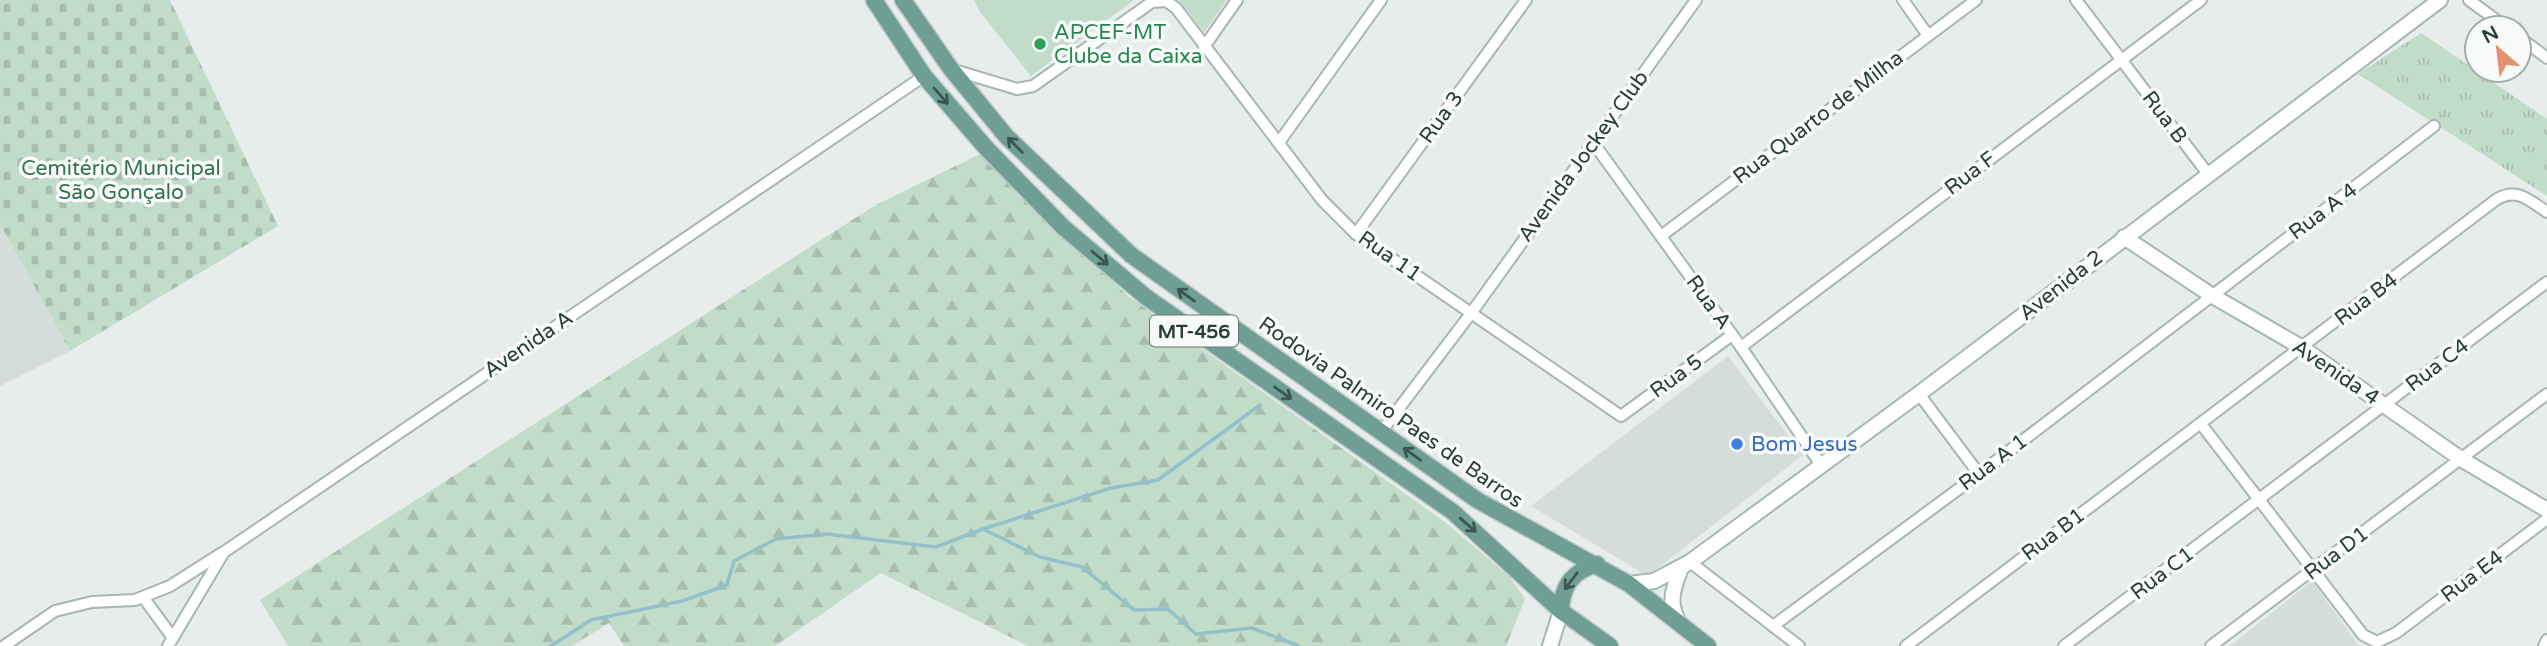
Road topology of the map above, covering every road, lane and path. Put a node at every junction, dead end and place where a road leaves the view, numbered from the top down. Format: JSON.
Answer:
{"nodes":[{"id":1,"x":874,"y":0,"type":"edge"},
{"id":2,"x":903,"y":0,"type":"edge"},
{"id":3,"x":1237,"y":0,"type":"edge"},
{"id":4,"x":1381,"y":0,"type":"edge"},
{"id":5,"x":1526,"y":0,"type":"edge"},
{"id":6,"x":1696,"y":0,"type":"edge"},
{"id":7,"x":1903,"y":0,"type":"edge"},
{"id":8,"x":1976,"y":0,"type":"edge"},
{"id":9,"x":2076,"y":0,"type":"edge"},
{"id":10,"x":2201,"y":0,"type":"edge"},
{"id":11,"x":2440,"y":0,"type":"edge"},
{"id":12,"x":2469,"y":0,"type":"edge"},
{"id":13,"x":2488,"y":14,"type":"edge"},
{"id":14,"x":1927,"y":34,"type":"junction"},
{"id":15,"x":1204,"y":47,"type":"junction"},
{"id":16,"x":2121,"y":59,"type":"junction"},
{"id":17,"x":951,"y":69,"type":"junction"},
{"id":18,"x":924,"y":76,"type":"junction"},
{"id":19,"x":2434,"y":126,"type":"dead end"},
{"id":20,"x":1280,"y":141,"type":"junction"},
{"id":21,"x":1592,"y":141,"type":"junction"},
{"id":22,"x":2208,"y":174,"type":"junction"},
{"id":23,"x":2547,"y":212,"type":"edge"},
{"id":24,"x":1356,"y":234,"type":"junction"},
{"id":25,"x":1661,"y":236,"type":"junction"},
{"id":26,"x":2124,"y":237,"type":"junction"},
{"id":27,"x":2547,"y":282,"type":"edge"},
{"id":28,"x":2211,"y":295,"type":"junction"},
{"id":29,"x":1472,"y":312,"type":"junction"},
{"id":30,"x":1732,"y":335,"type":"junction"},
{"id":31,"x":1741,"y":348,"type":"junction"},
{"id":32,"x":2301,"y":348,"type":"junction"},
{"id":33,"x":1919,"y":394,"type":"junction"},
{"id":34,"x":2547,"y":394,"type":"edge"},
{"id":35,"x":2384,"y":404,"type":"junction"},
{"id":36,"x":1620,"y":416,"type":"joint"},
{"id":37,"x":2201,"y":424,"type":"junction"},
{"id":38,"x":1381,"y":432,"type":"junction"},
{"id":39,"x":2461,"y":459,"type":"junction"},
{"id":40,"x":1821,"y":466,"type":"junction"},
{"id":41,"x":1979,"y":474,"type":"junction"},
{"id":42,"x":2260,"y":499,"type":"junction"},
{"id":43,"x":2547,"y":510,"type":"edge"},
{"id":44,"x":2547,"y":519,"type":"edge"},
{"id":45,"x":224,"y":552,"type":"junction"},
{"id":46,"x":1597,"y":564,"type":"junction"},
{"id":47,"x":1685,"y":565,"type":"junction"},
{"id":48,"x":2314,"y":569,"type":"junction"},
{"id":49,"x":1629,"y":584,"type":"junction"},
{"id":50,"x":143,"y":597,"type":"junction"},
{"id":51,"x":1561,"y":611,"type":"junction"},
{"id":52,"x":1680,"y":621,"type":"junction"},
{"id":53,"x":1773,"y":626,"type":"junction"},
{"id":54,"x":2547,"y":640,"type":"edge"},
{"id":55,"x":170,"y":642,"type":"edge"},
{"id":56,"x":1605,"y":645,"type":"edge"},
{"id":57,"x":4,"y":646,"type":"edge"},
{"id":58,"x":1550,"y":646,"type":"edge"},
{"id":59,"x":1685,"y":646,"type":"edge"},
{"id":60,"x":1708,"y":646,"type":"edge"},
{"id":61,"x":1799,"y":646,"type":"edge"},
{"id":62,"x":1906,"y":646,"type":"edge"},
{"id":63,"x":2064,"y":646,"type":"edge"},
{"id":64,"x":2211,"y":646,"type":"edge"},
{"id":65,"x":2544,"y":646,"type":"edge"}],
"edges":[{"from":1,"to":18,"type":"main road","number":"MT-456"},
{"from":2,"to":17,"type":"main road","name":"Rodovia Palmiro Paes de Barros","number":"MT-456"},
{"from":3,"to":15,"type":"street"},
{"from":4,"to":20,"type":"street"},
{"from":5,"to":24,"type":"street","name":"Rua 3"},
{"from":6,"to":21,"type":"street","name":"Avenida Jockey Club"},
{"from":7,"to":14,"type":"street"},
{"from":8,"to":14,"type":"street","name":"Rua Quarto de Milha"},
{"from":9,"to":16,"type":"street","name":"Rua B"},
{"from":10,"to":16,"type":"street","name":"Rua F"},
{"from":11,"to":22,"type":"street","name":"Avenida 2"},
{"from":12,"to":13,"type":"street"},
{"from":14,"to":25,"type":"street","name":"Rua Quarto de Milha"},
{"from":15,"to":17,"type":"street","name":"Rua 11"},
{"from":15,"to":20,"type":"street","name":"Rua 11"},
{"from":16,"to":22,"type":"street","name":"Rua B"},
{"from":16,"to":31,"type":"street","name":"Rua F"},
{"from":38,"to":17,"type":"main road","name":"Rodovia Palmiro Paes de Barros","number":"MT-456","one_way":true},
{"from":18,"to":45,"type":"street","name":"Avenida A"},
{"from":18,"to":51,"type":"main road","number":"MT-456","one_way":true},
{"from":19,"to":28,"type":"street","name":"Rua A 4"},
{"from":20,"to":24,"type":"street","name":"Rua 11"},
{"from":21,"to":25,"type":"street","name":"Rua A"},
{"from":21,"to":29,"type":"street","name":"Avenida Jockey Club"},
{"from":22,"to":26,"type":"street","name":"Avenida 2"},
{"from":23,"to":32,"type":"street","name":"Rua B4"},
{"from":24,"to":29,"type":"street","name":"Rua 11"},
{"from":25,"to":30,"type":"street","name":"Rua A"},
{"from":26,"to":28,"type":"street","name":"Avenida 4"},
{"from":26,"to":33,"type":"street","name":"Avenida 2"},
{"from":27,"to":35,"type":"street","name":"Rua C4"},
{"from":28,"to":32,"type":"street","name":"Avenida 4"},
{"from":28,"to":41,"type":"street","name":"Rua A 1"},
{"from":29,"to":36,"type":"street","name":"Rua 11"},
{"from":29,"to":38,"type":"street"},
{"from":30,"to":31,"type":"street","name":"Rua A"},
{"from":30,"to":36,"type":"street","name":"Rua 5"},
{"from":31,"to":40,"type":"street","name":"Rua A"},
{"from":32,"to":35,"type":"street","name":"Avenida 4"},
{"from":32,"to":37,"type":"street","name":"Rua B4"},
{"from":33,"to":40,"type":"street","name":"Avenida 2"},
{"from":33,"to":41,"type":"street"},
{"from":34,"to":39,"type":"street","name":"Rua D1"},
{"from":35,"to":39,"type":"street","name":"Avenida 4"},
{"from":35,"to":42,"type":"street","name":"Rua C4"},
{"from":37,"to":42,"type":"street"},
{"from":37,"to":62,"type":"street","name":"Rua B1"},
{"from":46,"to":38,"type":"main road","name":"Rodovia Palmiro Paes de Barros","number":"MT-456","one_way":true},
{"from":39,"to":43,"type":"street","name":"Avenida 4"},
{"from":39,"to":48,"type":"street","name":"Rua D1"},
{"from":40,"to":47,"type":"street","name":"Avenida 2"},
{"from":41,"to":53,"type":"street","name":"Rua A 1"},
{"from":42,"to":48,"type":"street"},
{"from":42,"to":63,"type":"street","name":"Rua C1"},
{"from":44,"to":48,"type":"street","name":"Rua E4"},
{"from":45,"to":50,"type":"street"},
{"from":45,"to":55,"type":"street","name":"Avenida A"},
{"from":46,"to":49,"type":"main road","name":"Rodovia Palmiro Paes de Barros","number":"MT-456"},
{"from":46,"to":51,"type":"main road","one_way":true},
{"from":47,"to":49,"type":"street","name":"Avenida 2"},
{"from":47,"to":52,"type":"street"},
{"from":47,"to":53,"type":"street"},
{"from":48,"to":64,"type":"street","name":"Rua D1"},
{"from":49,"to":52,"type":"main road","name":"Rodovia Palmiro Paes de Barros","number":"MT-456"},
{"from":50,"to":55,"type":"street"},
{"from":50,"to":57,"type":"street"},
{"from":51,"to":56,"type":"main road","number":"MT-456"},
{"from":51,"to":58,"type":"street"},
{"from":52,"to":59,"type":"main road"},
{"from":52,"to":60,"type":"main road","name":"Rodovia Palmiro Paes de Barros","number":"MT-456"},
{"from":53,"to":61,"type":"street"},
{"from":54,"to":65,"type":"street"}]}
